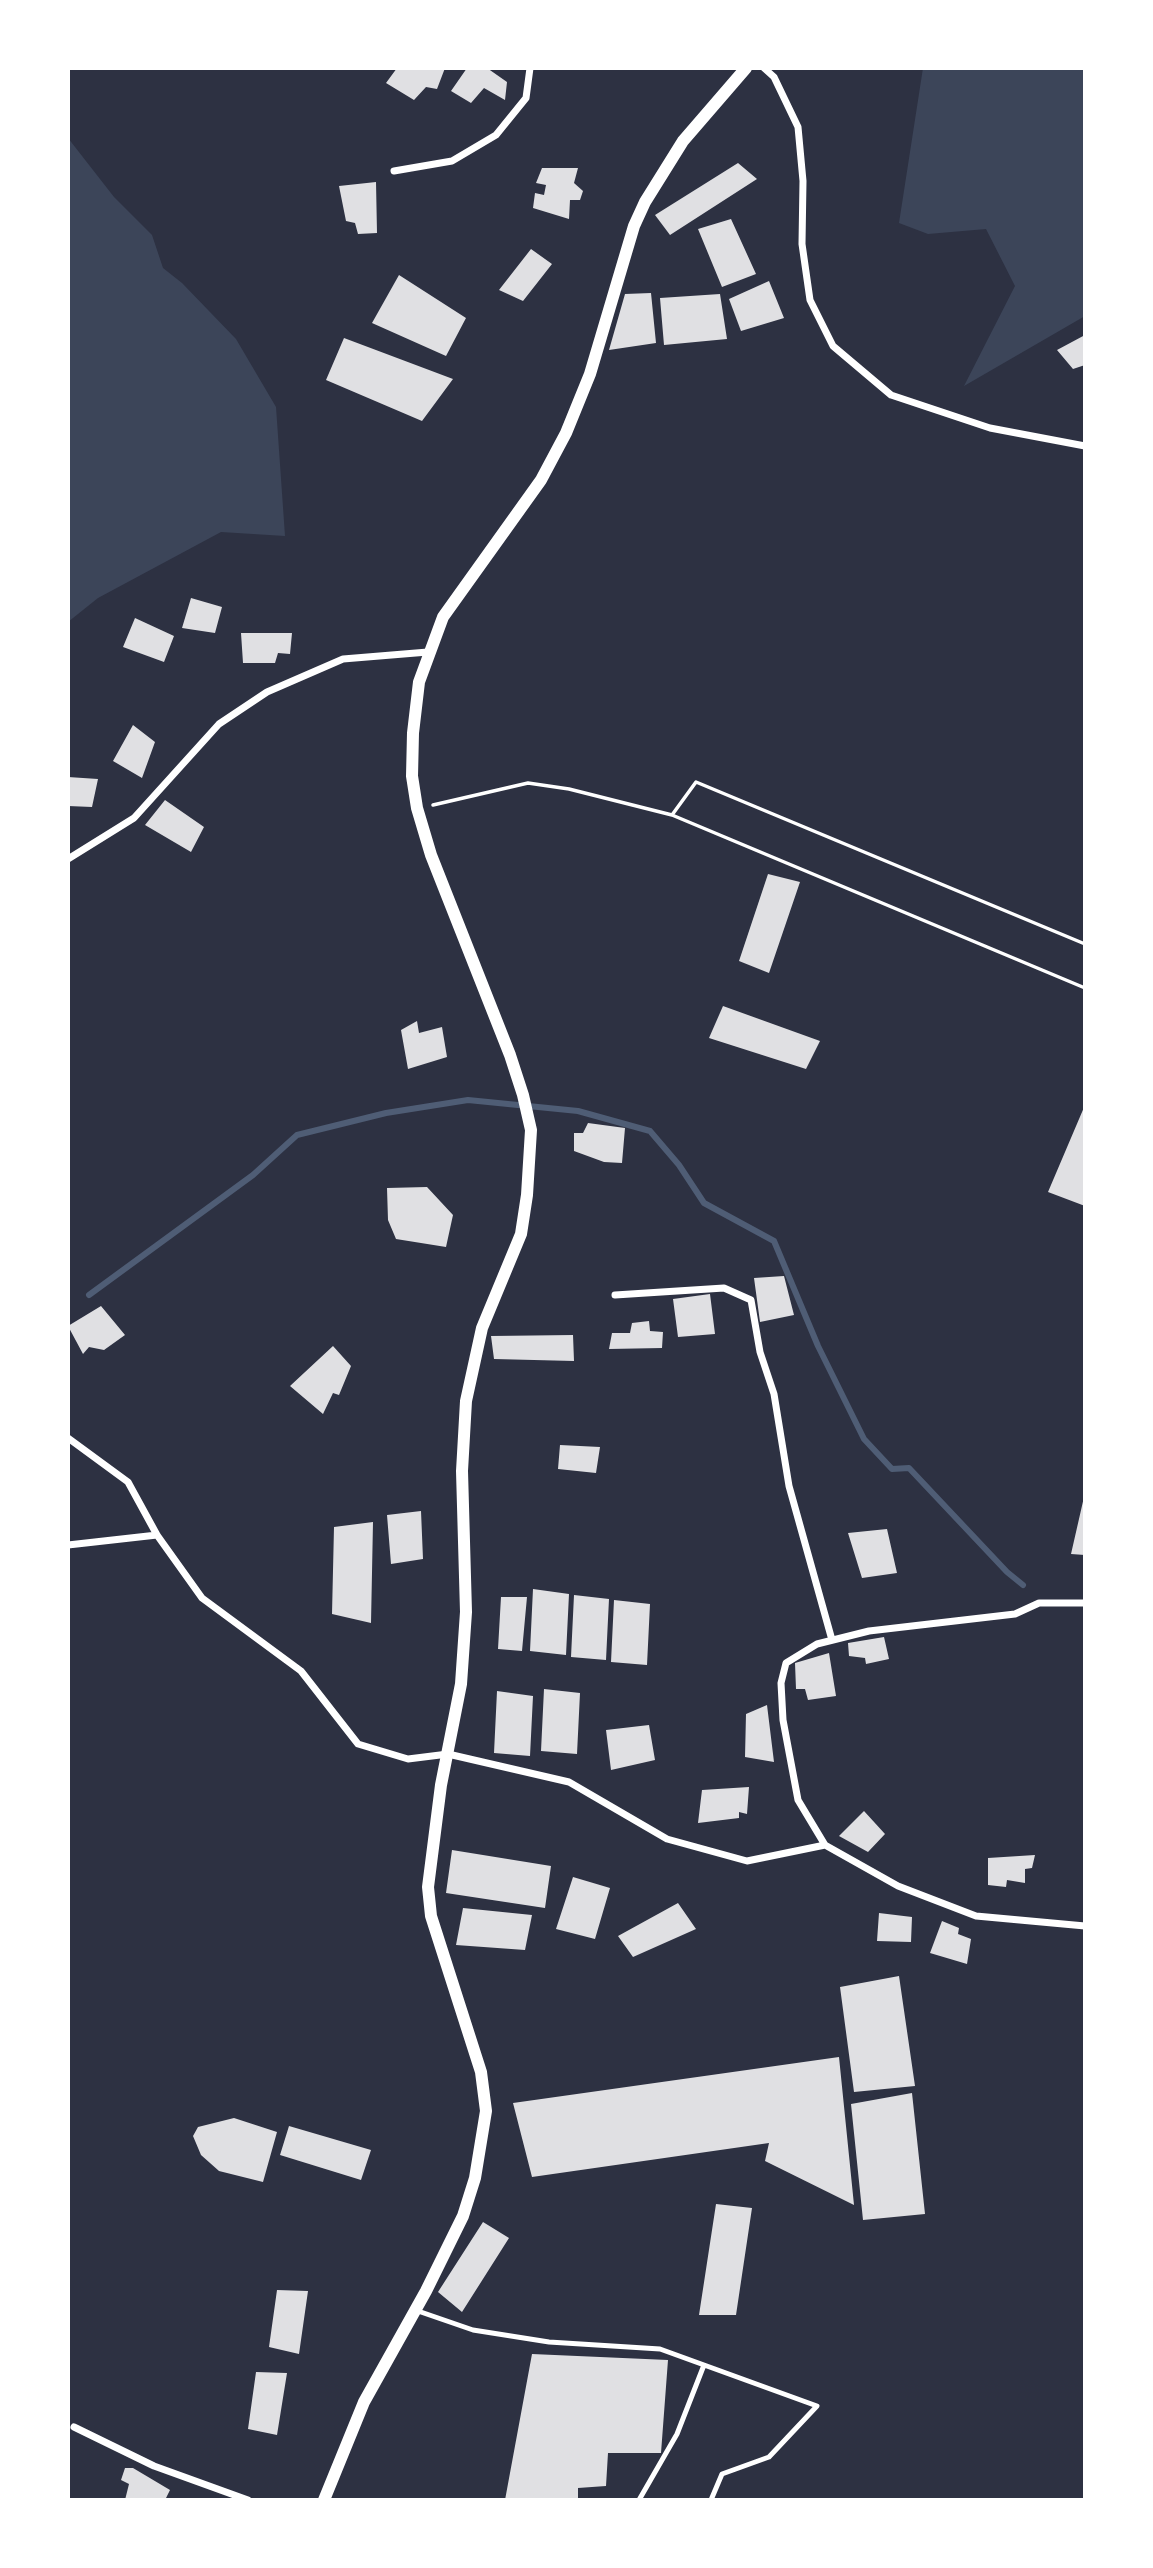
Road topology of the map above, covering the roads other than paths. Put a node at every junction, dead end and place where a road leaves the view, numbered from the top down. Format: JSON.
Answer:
{"nodes":[{"id":1,"x":530,"y":68,"type":"edge"},
{"id":2,"x":746,"y":68,"type":"edge"},
{"id":3,"x":764,"y":68,"type":"edge"},
{"id":4,"x":394,"y":171,"type":"dead end"},
{"id":5,"x":1085,"y":446,"type":"edge"},
{"id":6,"x":428,"y":652,"type":"junction"},
{"id":7,"x":68,"y":859,"type":"edge"},
{"id":8,"x":615,"y":1294,"type":"dead end"},
{"id":9,"x":68,"y":1438,"type":"edge"},
{"id":10,"x":157,"y":1535,"type":"junction"},
{"id":11,"x":68,"y":1545,"type":"edge"},
{"id":12,"x":1085,"y":1603,"type":"edge"},
{"id":13,"x":832,"y":1640,"type":"junction"},
{"id":14,"x":448,"y":1754,"type":"junction"},
{"id":15,"x":825,"y":1845,"type":"junction"},
{"id":16,"x":1085,"y":1926,"type":"edge"},
{"id":17,"x":415,"y":2310,"type":"junction"},
{"id":18,"x":704,"y":2365,"type":"junction"},
{"id":19,"x":74,"y":2427,"type":"dead end"},
{"id":20,"x":248,"y":2500,"type":"edge"},
{"id":21,"x":324,"y":2500,"type":"edge"},
{"id":22,"x":639,"y":2500,"type":"edge"},
{"id":23,"x":711,"y":2500,"type":"edge"}],
"edges":[{"from":1,"to":4,"type":"street"},
{"from":2,"to":6,"type":"street"},
{"from":3,"to":5,"type":"street"},
{"from":6,"to":7,"type":"street"},
{"from":6,"to":14,"type":"street"},
{"from":8,"to":13,"type":"street"},
{"from":9,"to":10,"type":"street"},
{"from":10,"to":11,"type":"street"},
{"from":10,"to":14,"type":"street"},
{"from":12,"to":13,"type":"street"},
{"from":13,"to":15,"type":"street"},
{"from":14,"to":15,"type":"street"},
{"from":14,"to":17,"type":"street"},
{"from":15,"to":16,"type":"street"},
{"from":17,"to":18,"type":"lane"},
{"from":17,"to":21,"type":"street"},
{"from":18,"to":22,"type":"lane"},
{"from":18,"to":23,"type":"lane"},
{"from":19,"to":20,"type":"street"}]}
